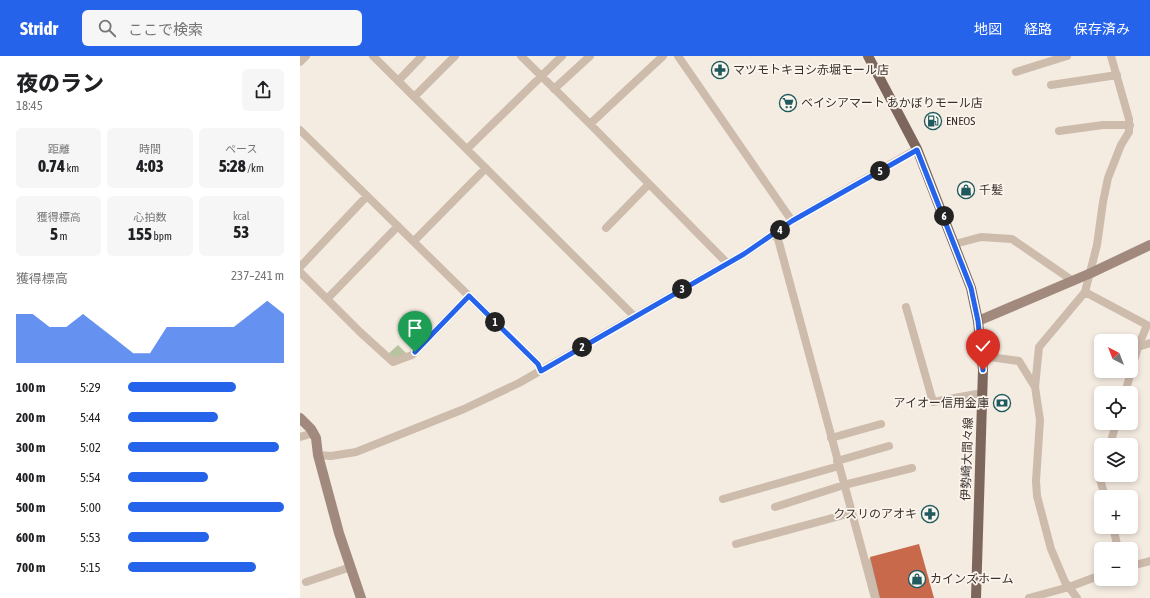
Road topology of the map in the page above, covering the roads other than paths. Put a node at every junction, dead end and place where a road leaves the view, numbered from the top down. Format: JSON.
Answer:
{"nodes":[{"id":1,"x":306,"y":56,"type":"edge"},
{"id":2,"x":373,"y":56,"type":"edge"},
{"id":3,"x":422,"y":56,"type":"edge"},
{"id":4,"x":455,"y":56,"type":"edge"},
{"id":5,"x":521,"y":56,"type":"edge"},
{"id":6,"x":562,"y":56,"type":"edge"},
{"id":7,"x":590,"y":56,"type":"edge"},
{"id":8,"x":663,"y":56,"type":"edge"},
{"id":9,"x":678,"y":56,"type":"edge"},
{"id":10,"x":868,"y":56,"type":"edge"},
{"id":11,"x":1067,"y":56,"type":"edge"},
{"id":12,"x":1111,"y":56,"type":"edge"},
{"id":13,"x":300,"y":62,"type":"edge"},
{"id":14,"x":1016,"y":72,"type":"dead end"},
{"id":15,"x":1117,"y":75,"type":"junction"},
{"id":16,"x":541,"y":76,"type":"junction"},
{"id":17,"x":398,"y":81,"type":"junction"},
{"id":18,"x":1051,"y":85,"type":"dead end"},
{"id":19,"x":554,"y":89,"type":"junction"},
{"id":20,"x":414,"y":97,"type":"junction"},
{"id":21,"x":590,"y":124,"type":"junction"},
{"id":22,"x":1130,"y":125,"type":"junction"},
{"id":23,"x":300,"y":130,"type":"edge"},
{"id":24,"x":1059,"y":132,"type":"dead end"},
{"id":25,"x":467,"y":149,"type":"junction"},
{"id":26,"x":917,"y":150,"type":"junction"},
{"id":27,"x":486,"y":168,"type":"junction"},
{"id":28,"x":649,"y":184,"type":"junction"},
{"id":29,"x":367,"y":196,"type":"junction"},
{"id":30,"x":792,"y":221,"type":"junction"},
{"id":31,"x":398,"y":226,"type":"junction"},
{"id":32,"x":606,"y":228,"type":"dead end"},
{"id":33,"x":774,"y":235,"type":"junction"},
{"id":34,"x":414,"y":241,"type":"junction"},
{"id":35,"x":955,"y":244,"type":"junction"},
{"id":36,"x":1150,"y":245,"type":"edge"},
{"id":37,"x":727,"y":263,"type":"junction"},
{"id":38,"x":300,"y":267,"type":"edge"},
{"id":39,"x":300,"y":272,"type":"edge"},
{"id":40,"x":1091,"y":273,"type":"junction"},
{"id":41,"x":1073,"y":281,"type":"junction"},
{"id":42,"x":1085,"y":292,"type":"junction"},
{"id":43,"x":469,"y":296,"type":"junction"},
{"id":44,"x":327,"y":299,"type":"junction"},
{"id":45,"x":906,"y":308,"type":"dead end"},
{"id":46,"x":635,"y":317,"type":"junction"},
{"id":47,"x":978,"y":321,"type":"junction"},
{"id":48,"x":1150,"y":343,"type":"edge"},
{"id":49,"x":1138,"y":347,"type":"joint"},
{"id":50,"x":982,"y":356,"type":"junction"},
{"id":51,"x":541,"y":371,"type":"junction"},
{"id":52,"x":1035,"y":387,"type":"junction"},
{"id":53,"x":982,"y":393,"type":"junction"},
{"id":54,"x":300,"y":418,"type":"edge"},
{"id":55,"x":882,"y":424,"type":"dead end"},
{"id":56,"x":314,"y":433,"type":"junction"},
{"id":57,"x":300,"y":437,"type":"edge"},
{"id":58,"x":831,"y":438,"type":"junction"},
{"id":59,"x":889,"y":446,"type":"dead end"},
{"id":60,"x":318,"y":455,"type":"junction"},
{"id":61,"x":838,"y":463,"type":"junction"},
{"id":62,"x":912,"y":468,"type":"dead end"},
{"id":63,"x":844,"y":485,"type":"junction"},
{"id":64,"x":723,"y":499,"type":"dead end"},
{"id":65,"x":775,"y":507,"type":"dead end"},
{"id":66,"x":851,"y":512,"type":"junction"},
{"id":67,"x":736,"y":544,"type":"dead end"},
{"id":68,"x":1150,"y":561,"type":"edge"},
{"id":69,"x":1138,"y":564,"type":"edge"},
{"id":70,"x":351,"y":567,"type":"junction"},
{"id":71,"x":1094,"y":578,"type":"edge"},
{"id":72,"x":306,"y":582,"type":"dead end"},
{"id":73,"x":1070,"y":587,"type":"junction"},
{"id":74,"x":361,"y":598,"type":"edge"},
{"id":75,"x":874,"y":598,"type":"edge"},
{"id":76,"x":976,"y":598,"type":"edge"},
{"id":77,"x":1029,"y":598,"type":"edge"},
{"id":78,"x":1077,"y":598,"type":"edge"}],
"edges":[{"from":1,"to":13,"type":"street"},
{"from":2,"to":17,"type":"street"},
{"from":3,"to":17,"type":"street"},
{"from":4,"to":20,"type":"street"},
{"from":5,"to":16,"type":"street"},
{"from":6,"to":16,"type":"street"},
{"from":7,"to":19,"type":"street"},
{"from":8,"to":21,"type":"street"},
{"from":9,"to":30,"type":"street"},
{"from":10,"to":26,"type":"main road","name":"伊勢崎大間々線"},
{"from":11,"to":14,"type":"street"},
{"from":12,"to":15,"type":"street"},
{"from":15,"to":18,"type":"street"},
{"from":15,"to":22,"type":"street"},
{"from":16,"to":19,"type":"street"},
{"from":16,"to":25,"type":"street"},
{"from":17,"to":20,"type":"street"},
{"from":19,"to":21,"type":"street"},
{"from":20,"to":25,"type":"street"},
{"from":21,"to":28,"type":"street"},
{"from":22,"to":24,"type":"street"},
{"from":22,"to":40,"type":"street"},
{"from":23,"to":29,"type":"street"},
{"from":25,"to":27,"type":"street"},
{"from":26,"to":30,"type":"street"},
{"from":26,"to":35,"type":"main road","name":"伊勢崎大間々線"},
{"from":27,"to":34,"type":"street"},
{"from":27,"to":46,"type":"street"},
{"from":28,"to":32,"type":"street"},
{"from":28,"to":37,"type":"street"},
{"from":29,"to":31,"type":"street"},
{"from":29,"to":38,"type":"street"},
{"from":30,"to":33,"type":"street"},
{"from":31,"to":34,"type":"street"},
{"from":31,"to":44,"type":"street"},
{"from":33,"to":37,"type":"street"},
{"from":33,"to":58,"type":"street"},
{"from":34,"to":43,"type":"street"},
{"from":35,"to":41,"type":"street"},
{"from":35,"to":47,"type":"main road","name":"伊勢崎大間々線"},
{"from":36,"to":40,"type":"street"},
{"from":37,"to":46,"type":"street"},
{"from":39,"to":44,"type":"street"},
{"from":40,"to":41,"type":"street"},
{"from":40,"to":42,"type":"street"},
{"from":41,"to":47,"type":"street"},
{"from":42,"to":49,"type":"street"},
{"from":42,"to":52,"type":"street"},
{"from":43,"to":44,"type":"street"},
{"from":43,"to":51,"type":"street"},
{"from":45,"to":53,"type":"street"},
{"from":46,"to":51,"type":"street"},
{"from":47,"to":50,"type":"main road","name":"伊勢崎大間々線"},
{"from":48,"to":49,"type":"street"},
{"from":50,"to":52,"type":"street"},
{"from":50,"to":53,"type":"main road","name":"伊勢崎大間々線"},
{"from":51,"to":60,"type":"street"},
{"from":52,"to":73,"type":"street"},
{"from":53,"to":76,"type":"main road","name":"伊勢崎大間々線"},
{"from":54,"to":56,"type":"street"},
{"from":55,"to":58,"type":"street"},
{"from":56,"to":57,"type":"street"},
{"from":56,"to":60,"type":"street"},
{"from":58,"to":61,"type":"street"},
{"from":59,"to":61,"type":"street"},
{"from":60,"to":70,"type":"street"},
{"from":61,"to":63,"type":"street"},
{"from":61,"to":64,"type":"street"},
{"from":62,"to":63,"type":"street"},
{"from":63,"to":65,"type":"street"},
{"from":63,"to":66,"type":"street"},
{"from":66,"to":67,"type":"street"},
{"from":66,"to":75,"type":"street"},
{"from":68,"to":69,"type":"street"},
{"from":70,"to":72,"type":"street"},
{"from":70,"to":74,"type":"street"},
{"from":71,"to":73,"type":"street"},
{"from":73,"to":77,"type":"street"},
{"from":73,"to":78,"type":"street"}]}
